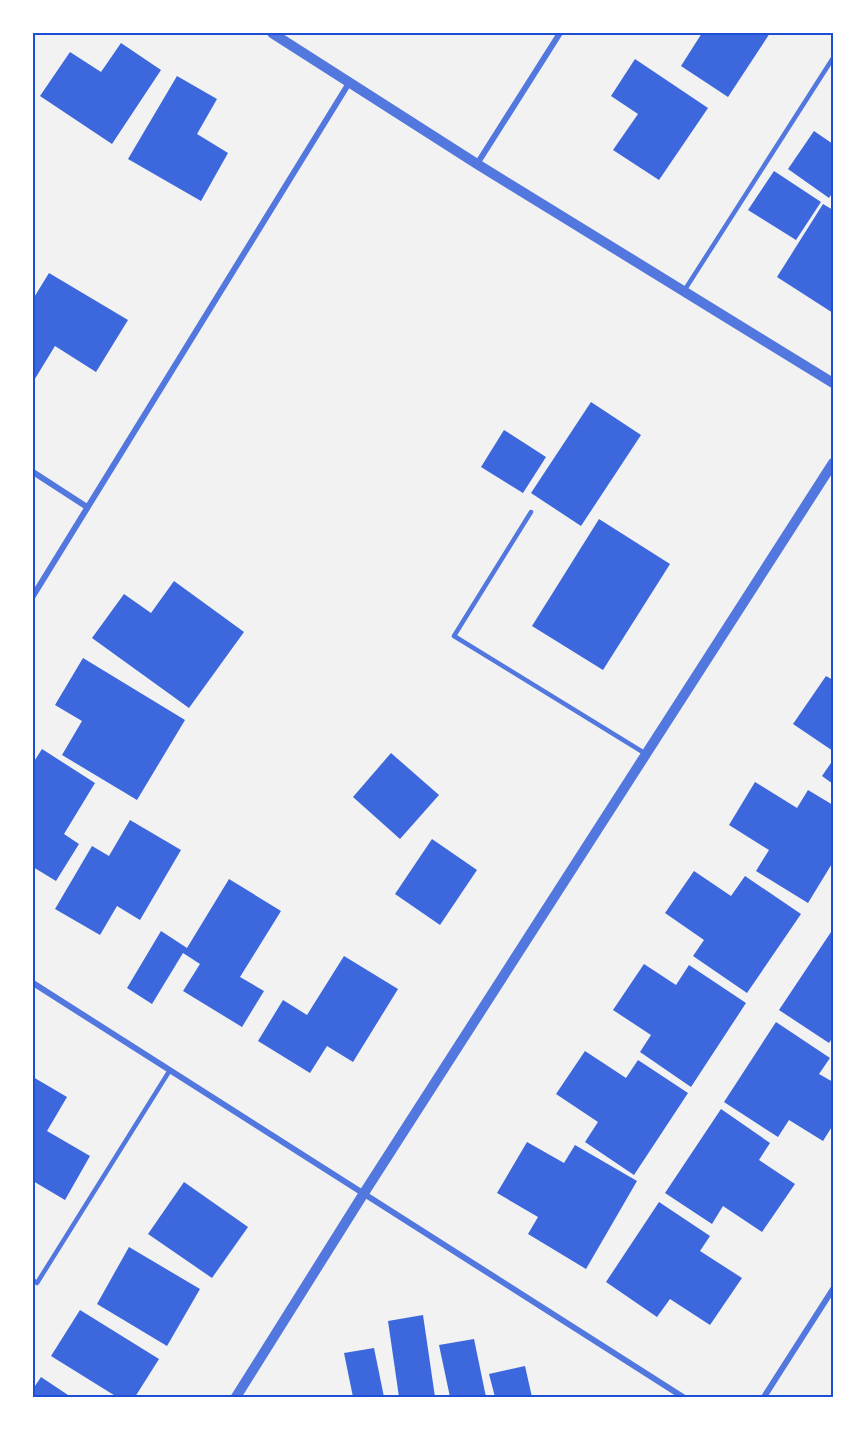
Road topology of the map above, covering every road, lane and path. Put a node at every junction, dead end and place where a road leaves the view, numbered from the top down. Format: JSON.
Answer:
{"nodes":[{"id":1,"x":272,"y":33,"type":"edge"},
{"id":2,"x":560,"y":33,"type":"edge"},
{"id":3,"x":833,"y":58,"type":"edge"},
{"id":4,"x":349,"y":83,"type":"junction"},
{"id":5,"x":477,"y":164,"type":"junction"},
{"id":6,"x":684,"y":291,"type":"junction"},
{"id":7,"x":833,"y":384,"type":"edge"},
{"id":8,"x":833,"y":463,"type":"edge"},
{"id":9,"x":33,"y":472,"type":"edge"},
{"id":10,"x":87,"y":507,"type":"junction"},
{"id":11,"x":531,"y":512,"type":"dead end"},
{"id":12,"x":33,"y":596,"type":"edge"},
{"id":13,"x":646,"y":754,"type":"junction"},
{"id":14,"x":33,"y":983,"type":"edge"},
{"id":15,"x":170,"y":1070,"type":"junction"},
{"id":16,"x":364,"y":1193,"type":"junction"},
{"id":17,"x":33,"y":1280,"type":"edge"},
{"id":18,"x":833,"y":1289,"type":"edge"},
{"id":19,"x":236,"y":1397,"type":"edge"},
{"id":20,"x":683,"y":1397,"type":"edge"},
{"id":21,"x":764,"y":1397,"type":"edge"}],
"edges":[{"from":1,"to":4,"type":"street"},
{"from":2,"to":5,"type":"street"},
{"from":3,"to":6,"type":"lane"},
{"from":4,"to":5,"type":"street"},
{"from":4,"to":10,"type":"street"},
{"from":5,"to":6,"type":"street"},
{"from":6,"to":7,"type":"street"},
{"from":8,"to":13,"type":"street"},
{"from":9,"to":10,"type":"street"},
{"from":10,"to":12,"type":"street"},
{"from":11,"to":13,"type":"lane"},
{"from":13,"to":16,"type":"street"},
{"from":14,"to":15,"type":"street"},
{"from":15,"to":16,"type":"street"},
{"from":15,"to":17,"type":"lane"},
{"from":16,"to":19,"type":"street"},
{"from":16,"to":20,"type":"street"},
{"from":18,"to":21,"type":"street"}]}
